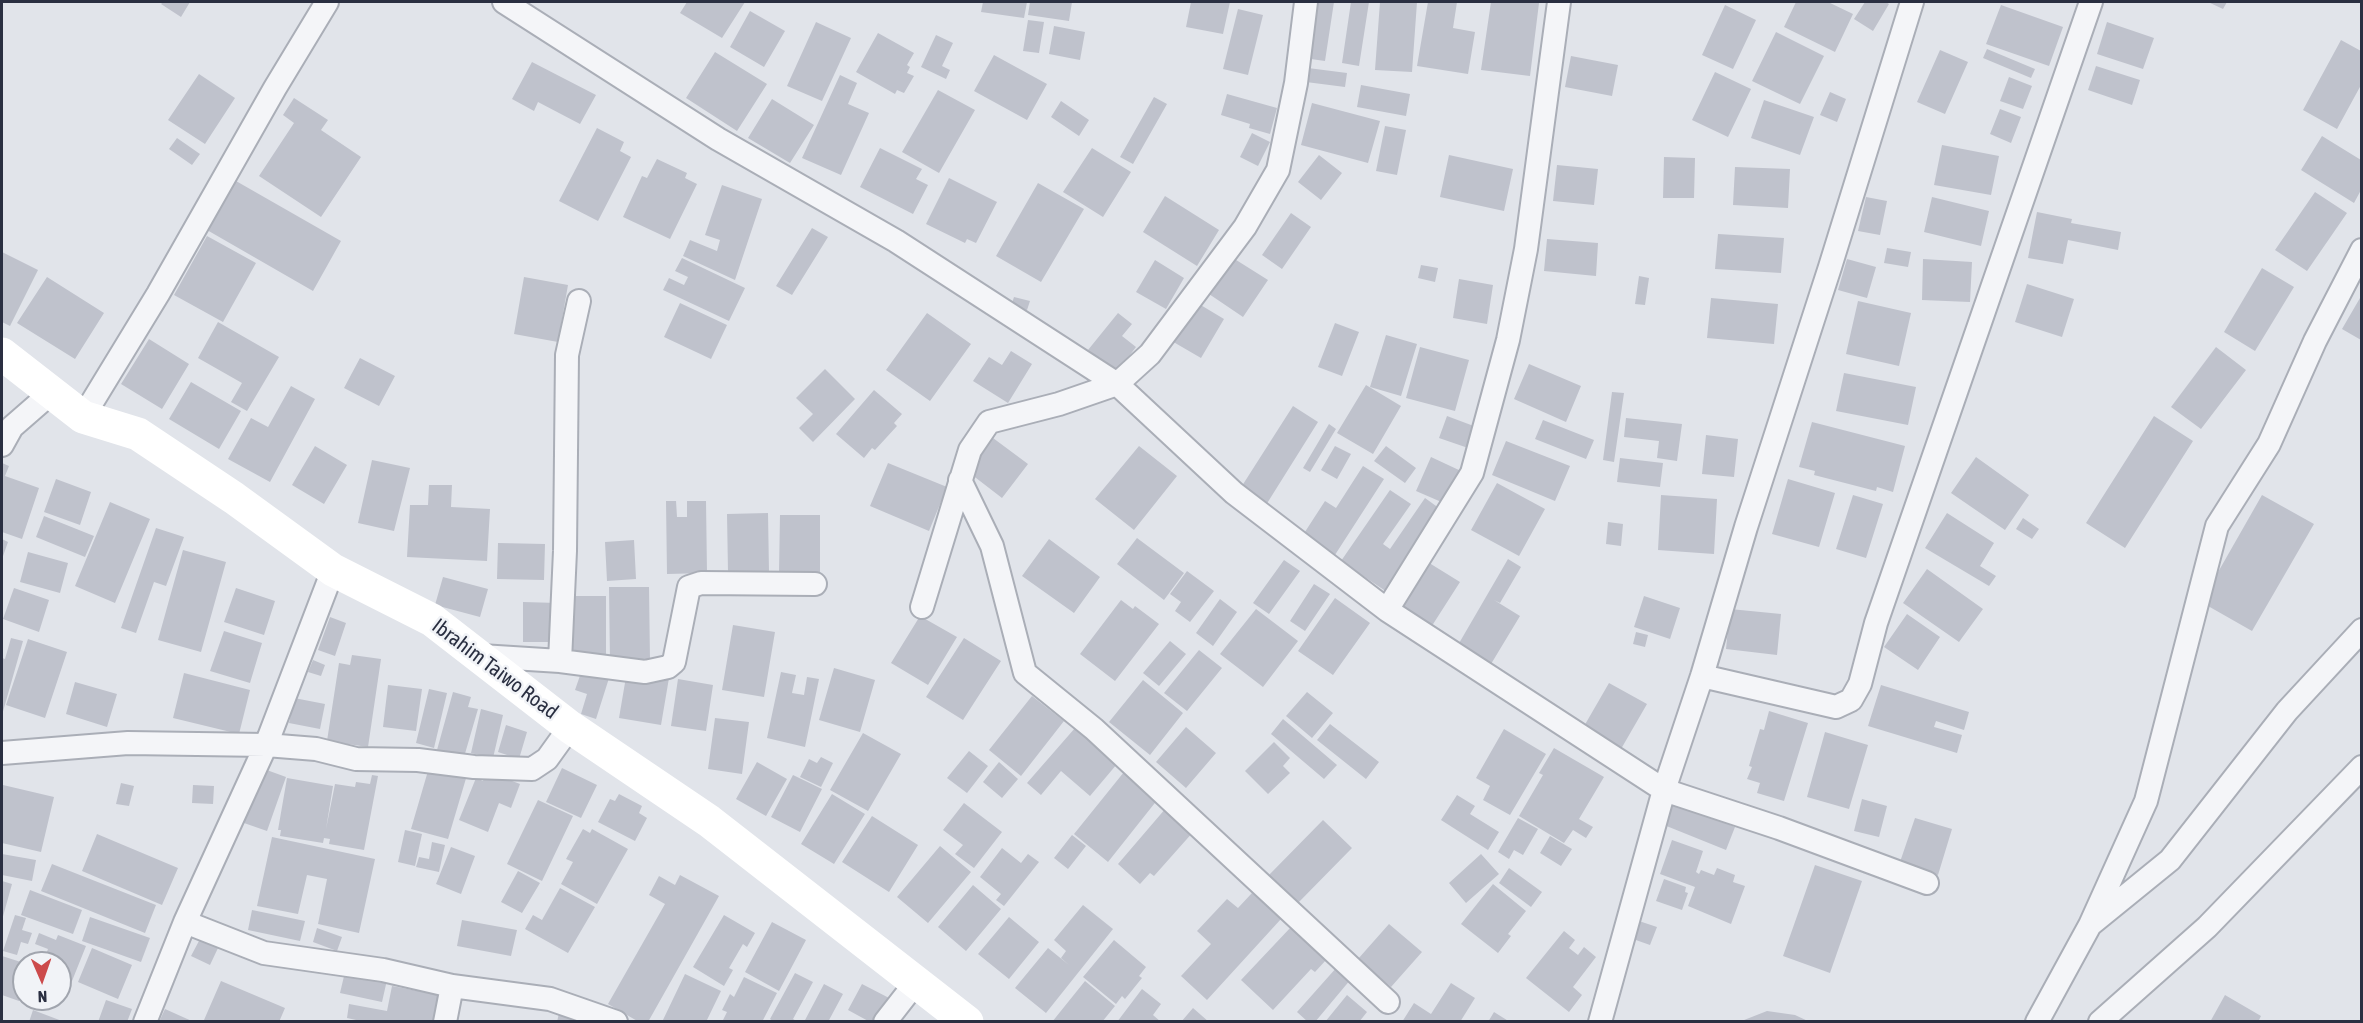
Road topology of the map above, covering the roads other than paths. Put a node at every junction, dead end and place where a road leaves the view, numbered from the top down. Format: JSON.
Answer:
{"nodes":[{"id":1,"x":327,"y":2,"type":"edge"},
{"id":2,"x":504,"y":2,"type":"edge"},
{"id":3,"x":1306,"y":2,"type":"edge"},
{"id":4,"x":1559,"y":2,"type":"edge"},
{"id":5,"x":1912,"y":2,"type":"edge"},
{"id":6,"x":2091,"y":2,"type":"edge"},
{"id":7,"x":2361,"y":250,"type":"edge"},
{"id":8,"x":579,"y":301,"type":"dead end"},
{"id":9,"x":2,"y":354,"type":"edge"},
{"id":10,"x":1117,"y":384,"type":"junction"},
{"id":11,"x":51,"y":393,"type":"junction"},
{"id":12,"x":83,"y":417,"type":"junction"},
{"id":13,"x":2,"y":445,"type":"edge"},
{"id":14,"x":960,"y":480,"type":"junction"},
{"id":15,"x":333,"y":570,"type":"junction"},
{"id":16,"x":815,"y":584,"type":"dead end"},
{"id":17,"x":922,"y":607,"type":"dead end"},
{"id":18,"x":1387,"y":610,"type":"junction"},
{"id":19,"x":2361,"y":630,"type":"edge"},
{"id":20,"x":481,"y":656,"type":"junction"},
{"id":21,"x":560,"y":661,"type":"junction"},
{"id":22,"x":1702,"y":676,"type":"junction"},
{"id":23,"x":570,"y":727,"type":"junction"},
{"id":24,"x":266,"y":745,"type":"junction"},
{"id":25,"x":2,"y":753,"type":"edge"},
{"id":26,"x":2361,"y":767,"type":"edge"},
{"id":27,"x":1664,"y":790,"type":"junction"},
{"id":28,"x":1928,"y":884,"type":"dead end"},
{"id":29,"x":185,"y":922,"type":"junction"},
{"id":30,"x":2090,"y":924,"type":"junction"},
{"id":31,"x":917,"y":981,"type":"junction"},
{"id":32,"x":452,"y":986,"type":"junction"},
{"id":33,"x":1388,"y":1002,"type":"dead end"},
{"id":34,"x":145,"y":1022,"type":"edge"},
{"id":35,"x":445,"y":1022,"type":"edge"},
{"id":36,"x":616,"y":1022,"type":"edge"},
{"id":37,"x":885,"y":1022,"type":"edge"},
{"id":38,"x":967,"y":1022,"type":"edge"},
{"id":39,"x":1600,"y":1022,"type":"edge"},
{"id":40,"x":2037,"y":1022,"type":"edge"},
{"id":41,"x":2100,"y":1022,"type":"edge"}],
"edges":[{"from":1,"to":12,"type":"street"},
{"from":2,"to":10,"type":"street"},
{"from":3,"to":10,"type":"street"},
{"from":4,"to":18,"type":"street"},
{"from":5,"to":22,"type":"street"},
{"from":6,"to":22,"type":"street"},
{"from":7,"to":30,"type":"street"},
{"from":8,"to":21,"type":"street"},
{"from":9,"to":11,"type":"main road","name":"Ibrahim Taiwo Road"},
{"from":10,"to":14,"type":"street"},
{"from":10,"to":18,"type":"street"},
{"from":11,"to":12,"type":"main road","name":"Ibrahim Taiwo Road"},
{"from":11,"to":13,"type":"street"},
{"from":12,"to":15,"type":"main road","name":"Ibrahim Taiwo Road"},
{"from":14,"to":17,"type":"street"},
{"from":14,"to":33,"type":"street"},
{"from":15,"to":20,"type":"main road","name":"Ibrahim Taiwo Road"},
{"from":15,"to":24,"type":"street"},
{"from":16,"to":21,"type":"street"},
{"from":18,"to":27,"type":"street"},
{"from":19,"to":30,"type":"street"},
{"from":20,"to":21,"type":"street"},
{"from":20,"to":23,"type":"main road","name":"Ibrahim Taiwo Road"},
{"from":22,"to":27,"type":"street"},
{"from":23,"to":24,"type":"street"},
{"from":23,"to":31,"type":"main road","name":"Ibrahim Taiwo Road"},
{"from":24,"to":25,"type":"street"},
{"from":24,"to":29,"type":"street"},
{"from":26,"to":41,"type":"street"},
{"from":27,"to":28,"type":"street"},
{"from":27,"to":39,"type":"street"},
{"from":29,"to":32,"type":"street"},
{"from":29,"to":34,"type":"street"},
{"from":30,"to":40,"type":"street"},
{"from":31,"to":37,"type":"street"},
{"from":31,"to":38,"type":"main road","name":"Ibrahim Taiwo Road"},
{"from":32,"to":35,"type":"street"},
{"from":32,"to":36,"type":"street"}]}
